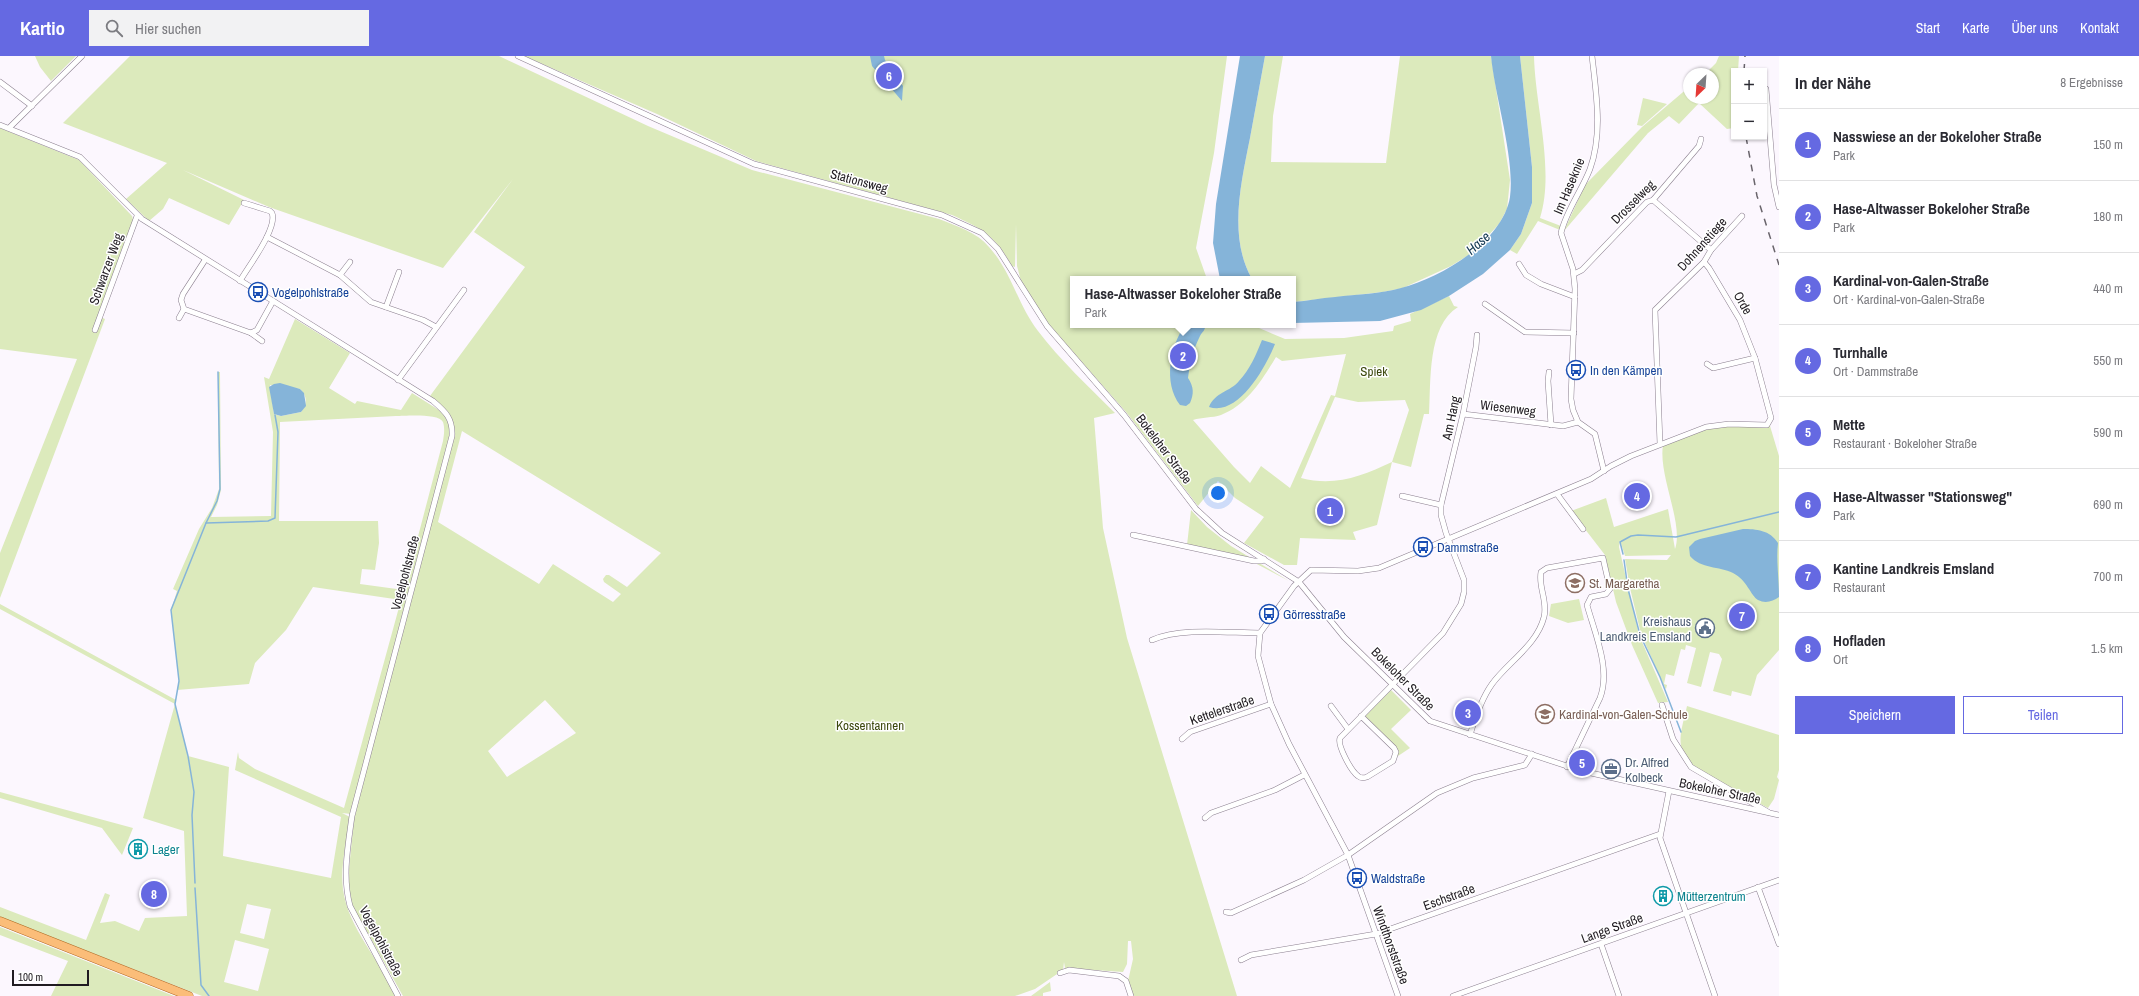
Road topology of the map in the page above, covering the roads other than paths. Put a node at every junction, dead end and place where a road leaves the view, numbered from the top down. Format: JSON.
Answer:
{"nodes":[{"id":1,"x":82,"y":56,"type":"edge"},
{"id":2,"x":518,"y":56,"type":"edge"},
{"id":3,"x":1592,"y":56,"type":"edge"},
{"id":4,"x":0,"y":82,"type":"edge"},
{"id":5,"x":1767,"y":101,"type":"edge"},
{"id":6,"x":32,"y":106,"type":"junction"},
{"id":7,"x":0,"y":125,"type":"edge"},
{"id":8,"x":9,"y":128,"type":"junction"},
{"id":9,"x":1701,"y":139,"type":"dead end"},
{"id":10,"x":1653,"y":200,"type":"junction"},
{"id":11,"x":244,"y":203,"type":"dead end"},
{"id":12,"x":1779,"y":207,"type":"edge"},
{"id":13,"x":137,"y":216,"type":"junction"},
{"id":14,"x":1742,"y":216,"type":"dead end"},
{"id":15,"x":267,"y":237,"type":"junction"},
{"id":16,"x":1711,"y":250,"type":"junction"},
{"id":17,"x":205,"y":260,"type":"junction"},
{"id":18,"x":350,"y":262,"type":"dead end"},
{"id":19,"x":1704,"y":262,"type":"junction"},
{"id":20,"x":1519,"y":264,"type":"dead end"},
{"id":21,"x":399,"y":272,"type":"dead end"},
{"id":22,"x":1574,"y":274,"type":"junction"},
{"id":23,"x":340,"y":275,"type":"junction"},
{"id":24,"x":240,"y":281,"type":"junction"},
{"id":25,"x":464,"y":290,"type":"dead end"},
{"id":26,"x":1575,"y":297,"type":"junction"},
{"id":27,"x":272,"y":301,"type":"junction"},
{"id":28,"x":1485,"y":304,"type":"dead end"},
{"id":29,"x":386,"y":307,"type":"junction"},
{"id":30,"x":184,"y":309,"type":"junction"},
{"id":31,"x":179,"y":318,"type":"dead end"},
{"id":32,"x":436,"y":327,"type":"junction"},
{"id":33,"x":95,"y":330,"type":"dead end"},
{"id":34,"x":251,"y":333,"type":"junction"},
{"id":35,"x":1574,"y":333,"type":"junction"},
{"id":36,"x":1477,"y":335,"type":"dead end"},
{"id":37,"x":262,"y":341,"type":"dead end"},
{"id":38,"x":1755,"y":358,"type":"junction"},
{"id":39,"x":1707,"y":364,"type":"dead end"},
{"id":40,"x":1549,"y":372,"type":"dead end"},
{"id":41,"x":398,"y":380,"type":"junction"},
{"id":42,"x":1463,"y":414,"type":"junction"},
{"id":43,"x":1124,"y":415,"type":"joint"},
{"id":44,"x":1578,"y":422,"type":"junction"},
{"id":45,"x":1551,"y":425,"type":"junction"},
{"id":46,"x":1660,"y":444,"type":"junction"},
{"id":47,"x":1604,"y":470,"type":"junction"},
{"id":48,"x":1558,"y":494,"type":"junction"},
{"id":49,"x":1402,"y":496,"type":"dead end"},
{"id":50,"x":1440,"y":505,"type":"junction"},
{"id":51,"x":1583,"y":529,"type":"dead end"},
{"id":52,"x":1133,"y":535,"type":"dead end"},
{"id":53,"x":1448,"y":540,"type":"junction"},
{"id":54,"x":1264,"y":559,"type":"junction"},
{"id":55,"x":1299,"y":582,"type":"junction"},
{"id":56,"x":1260,"y":633,"type":"junction"},
{"id":57,"x":1152,"y":640,"type":"dead end"},
{"id":58,"x":1392,"y":684,"type":"junction"},
{"id":59,"x":1271,"y":704,"type":"junction"},
{"id":60,"x":1662,"y":705,"type":"dead end"},
{"id":61,"x":1331,"y":706,"type":"dead end"},
{"id":62,"x":1361,"y":716,"type":"junction"},
{"id":63,"x":1348,"y":729,"type":"junction"},
{"id":64,"x":1470,"y":735,"type":"junction"},
{"id":65,"x":1182,"y":739,"type":"dead end"},
{"id":66,"x":1532,"y":754,"type":"junction"},
{"id":67,"x":1567,"y":767,"type":"junction"},
{"id":68,"x":1304,"y":775,"type":"junction"},
{"id":69,"x":1669,"y":791,"type":"junction"},
{"id":70,"x":1768,"y":813,"type":"junction"},
{"id":71,"x":1779,"y":815,"type":"edge"},
{"id":72,"x":1205,"y":818,"type":"dead end"},
{"id":73,"x":1660,"y":834,"type":"junction"},
{"id":74,"x":1348,"y":855,"type":"junction"},
{"id":75,"x":1779,"y":880,"type":"edge"},
{"id":76,"x":1758,"y":887,"type":"junction"},
{"id":77,"x":1226,"y":912,"type":"dead end"},
{"id":78,"x":1686,"y":914,"type":"junction"},
{"id":79,"x":0,"y":921,"type":"edge"},
{"id":80,"x":1376,"y":934,"type":"junction"},
{"id":81,"x":1601,"y":944,"type":"junction"},
{"id":82,"x":1779,"y":944,"type":"edge"},
{"id":83,"x":1241,"y":960,"type":"dead end"},
{"id":84,"x":1060,"y":973,"type":"dead end"},
{"id":85,"x":189,"y":996,"type":"edge"},
{"id":86,"x":398,"y":996,"type":"edge"},
{"id":87,"x":1131,"y":996,"type":"edge"},
{"id":88,"x":1398,"y":996,"type":"edge"},
{"id":89,"x":1453,"y":996,"type":"edge"},
{"id":90,"x":1620,"y":996,"type":"edge"},
{"id":91,"x":1715,"y":996,"type":"edge"}],
"edges":[{"from":1,"to":6,"type":"street"},
{"from":2,"to":43,"type":"street","name":"Stationsweg"},
{"from":3,"to":22,"type":"street","name":"Im Haseknie"},
{"from":4,"to":6,"type":"street"},
{"from":5,"to":12,"type":"street"},
{"from":6,"to":8,"type":"street"},
{"from":7,"to":8,"type":"street","name":"Vogelpohlstraße"},
{"from":8,"to":13,"type":"street","name":"Vogelpohlstraße"},
{"from":9,"to":10,"type":"street","name":"Drosselweg"},
{"from":10,"to":16,"type":"street"},
{"from":10,"to":22,"type":"street","name":"Drosselweg"},
{"from":11,"to":15,"type":"street"},
{"from":13,"to":17,"type":"street","name":"Vogelpohlstraße"},
{"from":13,"to":33,"type":"street","name":"Schwarzer Weg"},
{"from":14,"to":16,"type":"street","name":"Dohnenstiege"},
{"from":15,"to":23,"type":"street"},
{"from":15,"to":24,"type":"street"},
{"from":16,"to":19,"type":"street","name":"Dohnenstiege"},
{"from":17,"to":24,"type":"street","name":"Vogelpohlstraße"},
{"from":17,"to":30,"type":"street"},
{"from":18,"to":23,"type":"street"},
{"from":19,"to":38,"type":"street","name":"Orde"},
{"from":19,"to":46,"type":"street","name":"Dohnenstiege"},
{"from":20,"to":26,"type":"street"},
{"from":21,"to":29,"type":"street"},
{"from":22,"to":26,"type":"street"},
{"from":23,"to":29,"type":"street"},
{"from":24,"to":27,"type":"street","name":"Vogelpohlstraße"},
{"from":25,"to":32,"type":"street"},
{"from":26,"to":35,"type":"street"},
{"from":27,"to":34,"type":"street"},
{"from":27,"to":41,"type":"street","name":"Vogelpohlstraße"},
{"from":28,"to":35,"type":"street"},
{"from":29,"to":32,"type":"street"},
{"from":30,"to":31,"type":"street"},
{"from":30,"to":34,"type":"street"},
{"from":32,"to":41,"type":"street"},
{"from":34,"to":37,"type":"street"},
{"from":35,"to":44,"type":"street"},
{"from":36,"to":42,"type":"street","name":"Am Hang"},
{"from":38,"to":39,"type":"street"},
{"from":38,"to":46,"type":"street","name":"Orde"},
{"from":40,"to":45,"type":"street","name":"Wiesenweg"},
{"from":41,"to":86,"type":"street","name":"Vogelpohlstraße"},
{"from":42,"to":45,"type":"street","name":"Wiesenweg"},
{"from":42,"to":50,"type":"street","name":"Am Hang"},
{"from":43,"to":54,"type":"street","name":"Bokeloher Straße"},
{"from":44,"to":45,"type":"street","name":"Wiesenweg"},
{"from":44,"to":47,"type":"street"},
{"from":46,"to":47,"type":"street"},
{"from":47,"to":48,"type":"street"},
{"from":48,"to":51,"type":"street"},
{"from":48,"to":53,"type":"street"},
{"from":49,"to":50,"type":"street"},
{"from":50,"to":53,"type":"street","name":"Am Hang"},
{"from":52,"to":54,"type":"street"},
{"from":53,"to":55,"type":"street"},
{"from":53,"to":58,"type":"street","name":"Am Hang"},
{"from":54,"to":55,"type":"street","name":"Bokeloher Straße"},
{"from":55,"to":56,"type":"street"},
{"from":55,"to":58,"type":"street","name":"Bokeloher Straße"},
{"from":56,"to":57,"type":"street"},
{"from":56,"to":59,"type":"street"},
{"from":58,"to":62,"type":"street","name":"Am Hang"},
{"from":58,"to":64,"type":"street","name":"Bokeloher Straße"},
{"from":59,"to":65,"type":"street","name":"Kettelerstraße"},
{"from":59,"to":68,"type":"street"},
{"from":60,"to":70,"type":"street"},
{"from":61,"to":63,"type":"street"},
{"from":62,"to":63,"type":"street","name":"Am Hang"},
{"from":62,"to":63,"type":"street","name":"Am Hang"},
{"from":64,"to":66,"type":"street","name":"Bokeloher Straße"},
{"from":64,"to":67,"type":"street"},
{"from":66,"to":67,"type":"street","name":"Bokeloher Straße"},
{"from":66,"to":74,"type":"street"},
{"from":67,"to":69,"type":"street","name":"Bokeloher Straße"},
{"from":68,"to":72,"type":"street"},
{"from":68,"to":74,"type":"street"},
{"from":69,"to":70,"type":"street","name":"Bokeloher Straße"},
{"from":69,"to":73,"type":"street"},
{"from":70,"to":71,"type":"street","name":"Bokeloher Straße"},
{"from":73,"to":78,"type":"street"},
{"from":73,"to":80,"type":"street","name":"Eschstraße"},
{"from":74,"to":77,"type":"street"},
{"from":74,"to":80,"type":"street","name":"Windthorststraße"},
{"from":75,"to":76,"type":"street","name":"Lange Straße"},
{"from":76,"to":78,"type":"street","name":"Lange Straße"},
{"from":76,"to":82,"type":"street"},
{"from":78,"to":81,"type":"street","name":"Lange Straße"},
{"from":78,"to":91,"type":"street"},
{"from":79,"to":85,"type":"main road"},
{"from":80,"to":83,"type":"street","name":"Eschstraße"},
{"from":80,"to":88,"type":"street","name":"Windthorststraße"},
{"from":81,"to":89,"type":"street","name":"Lange Straße"},
{"from":81,"to":90,"type":"street"},
{"from":84,"to":87,"type":"street"}]}
